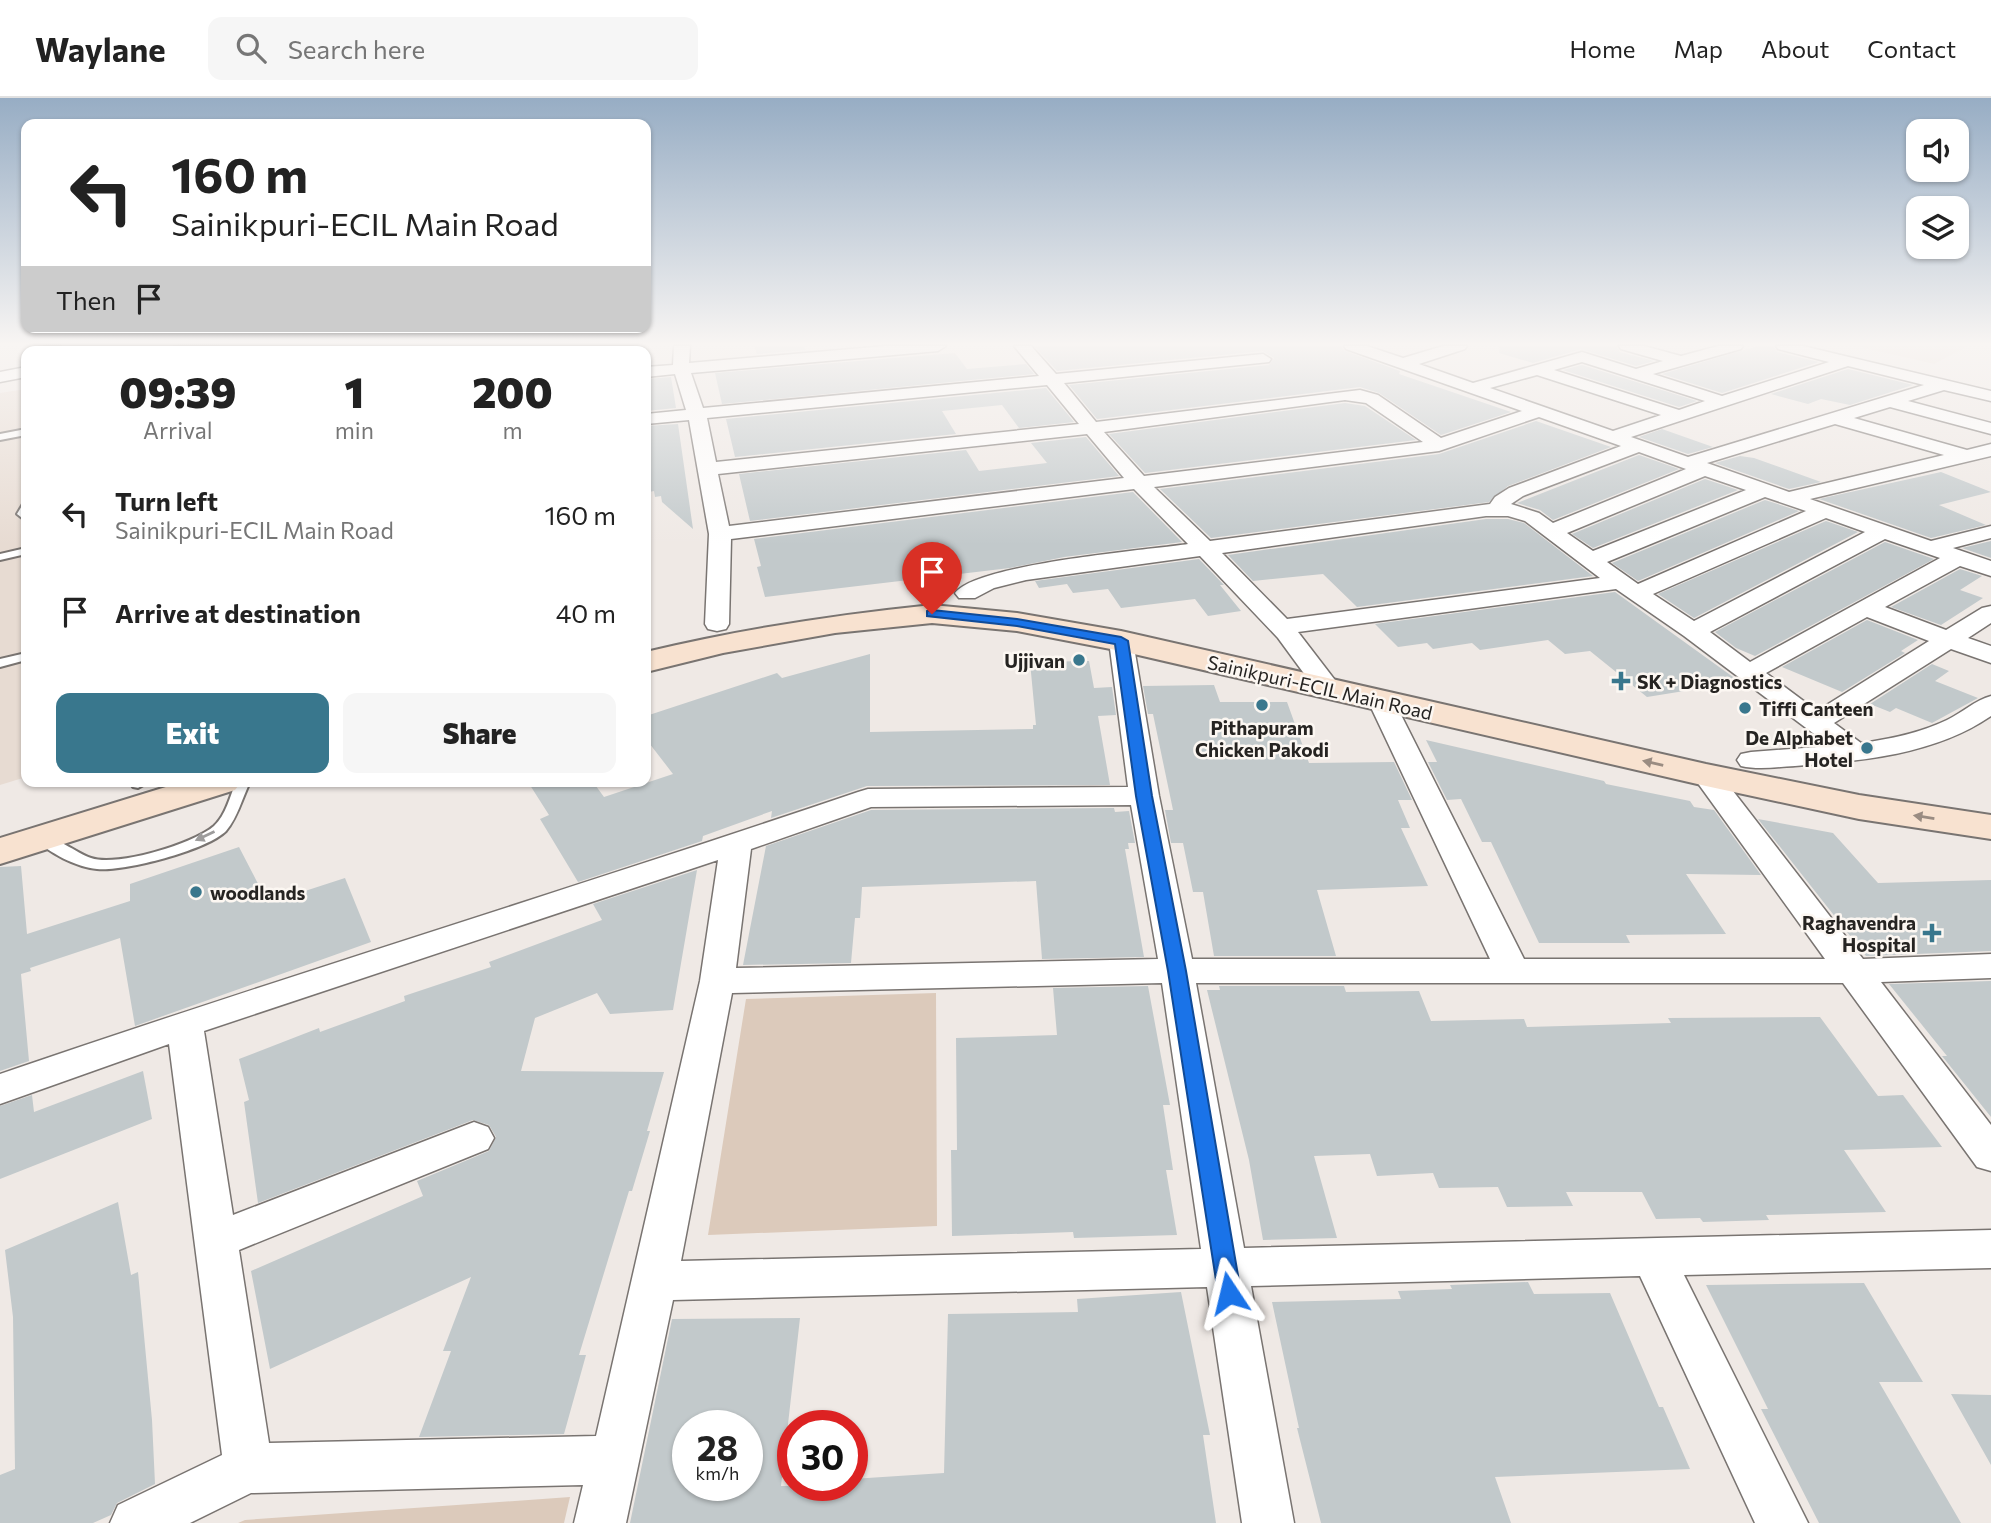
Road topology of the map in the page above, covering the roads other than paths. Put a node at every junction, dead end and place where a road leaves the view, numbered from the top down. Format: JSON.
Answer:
{"nodes":[{"id":1,"x":722,"y":412,"type":"edge"},
{"id":2,"x":1079,"y":412,"type":"edge"},
{"id":3,"x":1218,"y":412,"type":"edge"},
{"id":4,"x":1392,"y":412,"type":"edge"},
{"id":5,"x":1536,"y":412,"type":"edge"},
{"id":6,"x":1544,"y":412,"type":"edge"},
{"id":7,"x":1669,"y":412,"type":"edge"},
{"id":8,"x":1685,"y":412,"type":"edge"},
{"id":9,"x":1851,"y":412,"type":"edge"},
{"id":10,"x":1930,"y":412,"type":"edge"},
{"id":11,"x":697,"y":415,"type":"junction"},
{"id":12,"x":1677,"y":415,"type":"junction"},
{"id":13,"x":1834,"y":418,"type":"junction"},
{"id":14,"x":651,"y":419,"type":"edge"},
{"id":15,"x":1092,"y":428,"type":"junction"},
{"id":16,"x":1991,"y":429,"type":"edge"},
{"id":17,"x":21,"y":433,"type":"edge"},
{"id":18,"x":0,"y":437,"type":"edge"},
{"id":19,"x":1612,"y":437,"type":"junction"},
{"id":20,"x":1439,"y":445,"type":"junction"},
{"id":21,"x":1638,"y":446,"type":"junction"},
{"id":22,"x":1991,"y":450,"type":"edge"},
{"id":23,"x":1968,"y":456,"type":"junction"},
{"id":24,"x":1696,"y":466,"type":"junction"},
{"id":25,"x":709,"y":469,"type":"junction"},
{"id":26,"x":1138,"y":481,"type":"junction"},
{"id":27,"x":1765,"y":490,"type":"junction"},
{"id":28,"x":1789,"y":498,"type":"junction"},
{"id":29,"x":1496,"y":510,"type":"junction"},
{"id":30,"x":1825,"y":511,"type":"junction"},
{"id":31,"x":1552,"y":531,"type":"junction"},
{"id":32,"x":1884,"y":531,"type":"junction"},
{"id":33,"x":1991,"y":532,"type":"edge"},
{"id":34,"x":720,"y":534,"type":"junction"},
{"id":35,"x":1929,"y":548,"type":"junction"},
{"id":36,"x":1206,"y":550,"type":"junction"},
{"id":37,"x":21,"y":552,"type":"edge"},
{"id":38,"x":0,"y":557,"type":"edge"},
{"id":39,"x":1957,"y":558,"type":"junction"},
{"id":40,"x":1591,"y":560,"type":"junction"},
{"id":41,"x":1991,"y":569,"type":"edge"},
{"id":42,"x":1628,"y":587,"type":"junction"},
{"id":43,"x":967,"y":593,"type":"junction"},
{"id":44,"x":1867,"y":610,"type":"junction"},
{"id":45,"x":1990,"y":613,"type":"edge"},
{"id":46,"x":717,"y":624,"type":"junction"},
{"id":47,"x":1281,"y":627,"type":"junction"},
{"id":48,"x":1693,"y":631,"type":"junction"},
{"id":49,"x":1948,"y":639,"type":"junction"},
{"id":50,"x":651,"y":641,"type":"edge"},
{"id":51,"x":1121,"y":641,"type":"junction"},
{"id":52,"x":1991,"y":655,"type":"edge"},
{"id":53,"x":21,"y":657,"type":"edge"},
{"id":54,"x":651,"y":661,"type":"edge"},
{"id":55,"x":0,"y":663,"type":"edge"},
{"id":56,"x":1748,"y":673,"type":"junction"},
{"id":57,"x":1320,"y":677,"type":"junction"},
{"id":58,"x":1381,"y":701,"type":"junction"},
{"id":59,"x":1991,"y":704,"type":"edge"},
{"id":60,"x":1816,"y":723,"type":"junction"},
{"id":61,"x":1855,"y":752,"type":"junction"},
{"id":62,"x":1751,"y":760,"type":"junction"},
{"id":63,"x":1706,"y":775,"type":"junction"},
{"id":64,"x":127,"y":787,"type":"edge"},
{"id":65,"x":206,"y":787,"type":"edge"},
{"id":66,"x":241,"y":787,"type":"edge"},
{"id":67,"x":1144,"y":796,"type":"junction"},
{"id":68,"x":1991,"y":803,"type":"edge"},
{"id":69,"x":0,"y":825,"type":"edge"},
{"id":70,"x":1991,"y":827,"type":"edge"},
{"id":71,"x":41,"y":838,"type":"junction"},
{"id":72,"x":736,"y":844,"type":"junction"},
{"id":73,"x":0,"y":851,"type":"edge"},
{"id":74,"x":1991,"y":966,"type":"edge"},
{"id":75,"x":1177,"y":971,"type":"junction"},
{"id":76,"x":1513,"y":971,"type":"junction"},
{"id":77,"x":1854,"y":971,"type":"junction"},
{"id":78,"x":717,"y":981,"type":"junction"},
{"id":79,"x":185,"y":1024,"type":"junction"},
{"id":80,"x":0,"y":1089,"type":"edge"},
{"id":81,"x":474,"y":1138,"type":"dead end"},
{"id":82,"x":1991,"y":1155,"type":"edge"},
{"id":83,"x":216,"y":1240,"type":"junction"},
{"id":84,"x":1991,"y":1249,"type":"edge"},
{"id":85,"x":1652,"y":1256,"type":"junction"},
{"id":86,"x":1225,"y":1268,"type":"junction"},
{"id":87,"x":655,"y":1281,"type":"junction"},
{"id":88,"x":615,"y":1460,"type":"junction"},
{"id":89,"x":248,"y":1468,"type":"junction"},
{"id":90,"x":136,"y":1523,"type":"edge"},
{"id":91,"x":600,"y":1523,"type":"edge"},
{"id":92,"x":1268,"y":1523,"type":"edge"},
{"id":93,"x":1782,"y":1523,"type":"edge"}],
"edges":[{"from":1,"to":11,"type":"street"},
{"from":2,"to":15,"type":"street"},
{"from":3,"to":15,"type":"street"},
{"from":4,"to":20,"type":"street"},
{"from":5,"to":20,"type":"street"},
{"from":6,"to":19,"type":"street"},
{"from":7,"to":12,"type":"street"},
{"from":8,"to":12,"type":"street"},
{"from":9,"to":13,"type":"street"},
{"from":10,"to":16,"type":"street"},
{"from":11,"to":14,"type":"street"},
{"from":11,"to":25,"type":"street"},
{"from":12,"to":19,"type":"street"},
{"from":13,"to":23,"type":"street"},
{"from":13,"to":24,"type":"street"},
{"from":15,"to":25,"type":"street"},
{"from":15,"to":26,"type":"street"},
{"from":17,"to":18,"type":"lane"},
{"from":19,"to":21,"type":"street"},
{"from":20,"to":26,"type":"street"},
{"from":21,"to":24,"type":"street"},
{"from":21,"to":29,"type":"street"},
{"from":22,"to":23,"type":"street"},
{"from":23,"to":28,"type":"street"},
{"from":24,"to":27,"type":"street"},
{"from":24,"to":31,"type":"street"},
{"from":25,"to":34,"type":"street"},
{"from":26,"to":34,"type":"street"},
{"from":26,"to":36,"type":"street"},
{"from":27,"to":28,"type":"street"},
{"from":27,"to":40,"type":"street"},
{"from":28,"to":30,"type":"street"},
{"from":29,"to":31,"type":"street"},
{"from":29,"to":36,"type":"street"},
{"from":30,"to":32,"type":"street"},
{"from":30,"to":42,"type":"street"},
{"from":31,"to":40,"type":"street"},
{"from":32,"to":35,"type":"street"},
{"from":32,"to":48,"type":"street"},
{"from":33,"to":35,"type":"street"},
{"from":34,"to":46,"type":"street"},
{"from":35,"to":39,"type":"street"},
{"from":36,"to":43,"type":"street"},
{"from":36,"to":47,"type":"street"},
{"from":37,"to":38,"type":"lane"},
{"from":39,"to":41,"type":"street"},
{"from":39,"to":44,"type":"street"},
{"from":40,"to":42,"type":"street"},
{"from":42,"to":47,"type":"street"},
{"from":42,"to":48,"type":"street"},
{"from":43,"to":46,"type":"main road","name":"Sainikpuri-ECIL Main Road"},
{"from":43,"to":57,"type":"main road","name":"Sainikpuri-ECIL Main Road"},
{"from":44,"to":49,"type":"street"},
{"from":44,"to":56,"type":"street"},
{"from":45,"to":49,"type":"street"},
{"from":46,"to":50,"type":"main road","name":"Sainikpuri-ECIL Main Road"},
{"from":47,"to":57,"type":"street"},
{"from":48,"to":56,"type":"street"},
{"from":49,"to":52,"type":"street"},
{"from":49,"to":60,"type":"street"},
{"from":51,"to":54,"type":"main road","name":"Sainikpuri-ECIL Main Road"},
{"from":51,"to":57,"type":"main road","name":"Sainikpuri-ECIL Main Road"},
{"from":51,"to":67,"type":"street"},
{"from":53,"to":55,"type":"lane"},
{"from":56,"to":60,"type":"street"},
{"from":57,"to":58,"type":"main road","name":"Sainikpuri-ECIL Main Road"},
{"from":57,"to":62,"type":"main road","name":"Sainikpuri-ECIL Main Road"},
{"from":63,"to":58,"type":"main road","name":"Sainikpuri-ECIL Main Road","one_way":true},
{"from":58,"to":76,"type":"street"},
{"from":59,"to":61,"type":"street"},
{"from":60,"to":61,"type":"street"},
{"from":61,"to":62,"type":"street"},
{"from":62,"to":68,"type":"main road","name":"Sainikpuri-ECIL Main Road"},
{"from":70,"to":63,"type":"main road","name":"Sainikpuri-ECIL Main Road","one_way":true},
{"from":63,"to":77,"type":"street"},
{"from":64,"to":69,"type":"main road"},
{"from":65,"to":71,"type":"main road"},
{"from":66,"to":71,"type":"lane","one_way":true},
{"from":67,"to":72,"type":"street"},
{"from":67,"to":75,"type":"street"},
{"from":71,"to":73,"type":"main road"},
{"from":72,"to":78,"type":"street"},
{"from":72,"to":79,"type":"street"},
{"from":74,"to":77,"type":"street"},
{"from":75,"to":76,"type":"street"},
{"from":75,"to":78,"type":"street"},
{"from":75,"to":86,"type":"street"},
{"from":76,"to":77,"type":"street"},
{"from":77,"to":82,"type":"street"},
{"from":78,"to":87,"type":"street"},
{"from":79,"to":80,"type":"street"},
{"from":79,"to":83,"type":"street"},
{"from":81,"to":83,"type":"street"},
{"from":83,"to":89,"type":"street"},
{"from":84,"to":85,"type":"street"},
{"from":85,"to":86,"type":"street"},
{"from":85,"to":93,"type":"street"},
{"from":86,"to":87,"type":"street"},
{"from":86,"to":92,"type":"street"},
{"from":87,"to":88,"type":"street"},
{"from":88,"to":89,"type":"street"},
{"from":88,"to":91,"type":"street"},
{"from":89,"to":90,"type":"street"}]}
